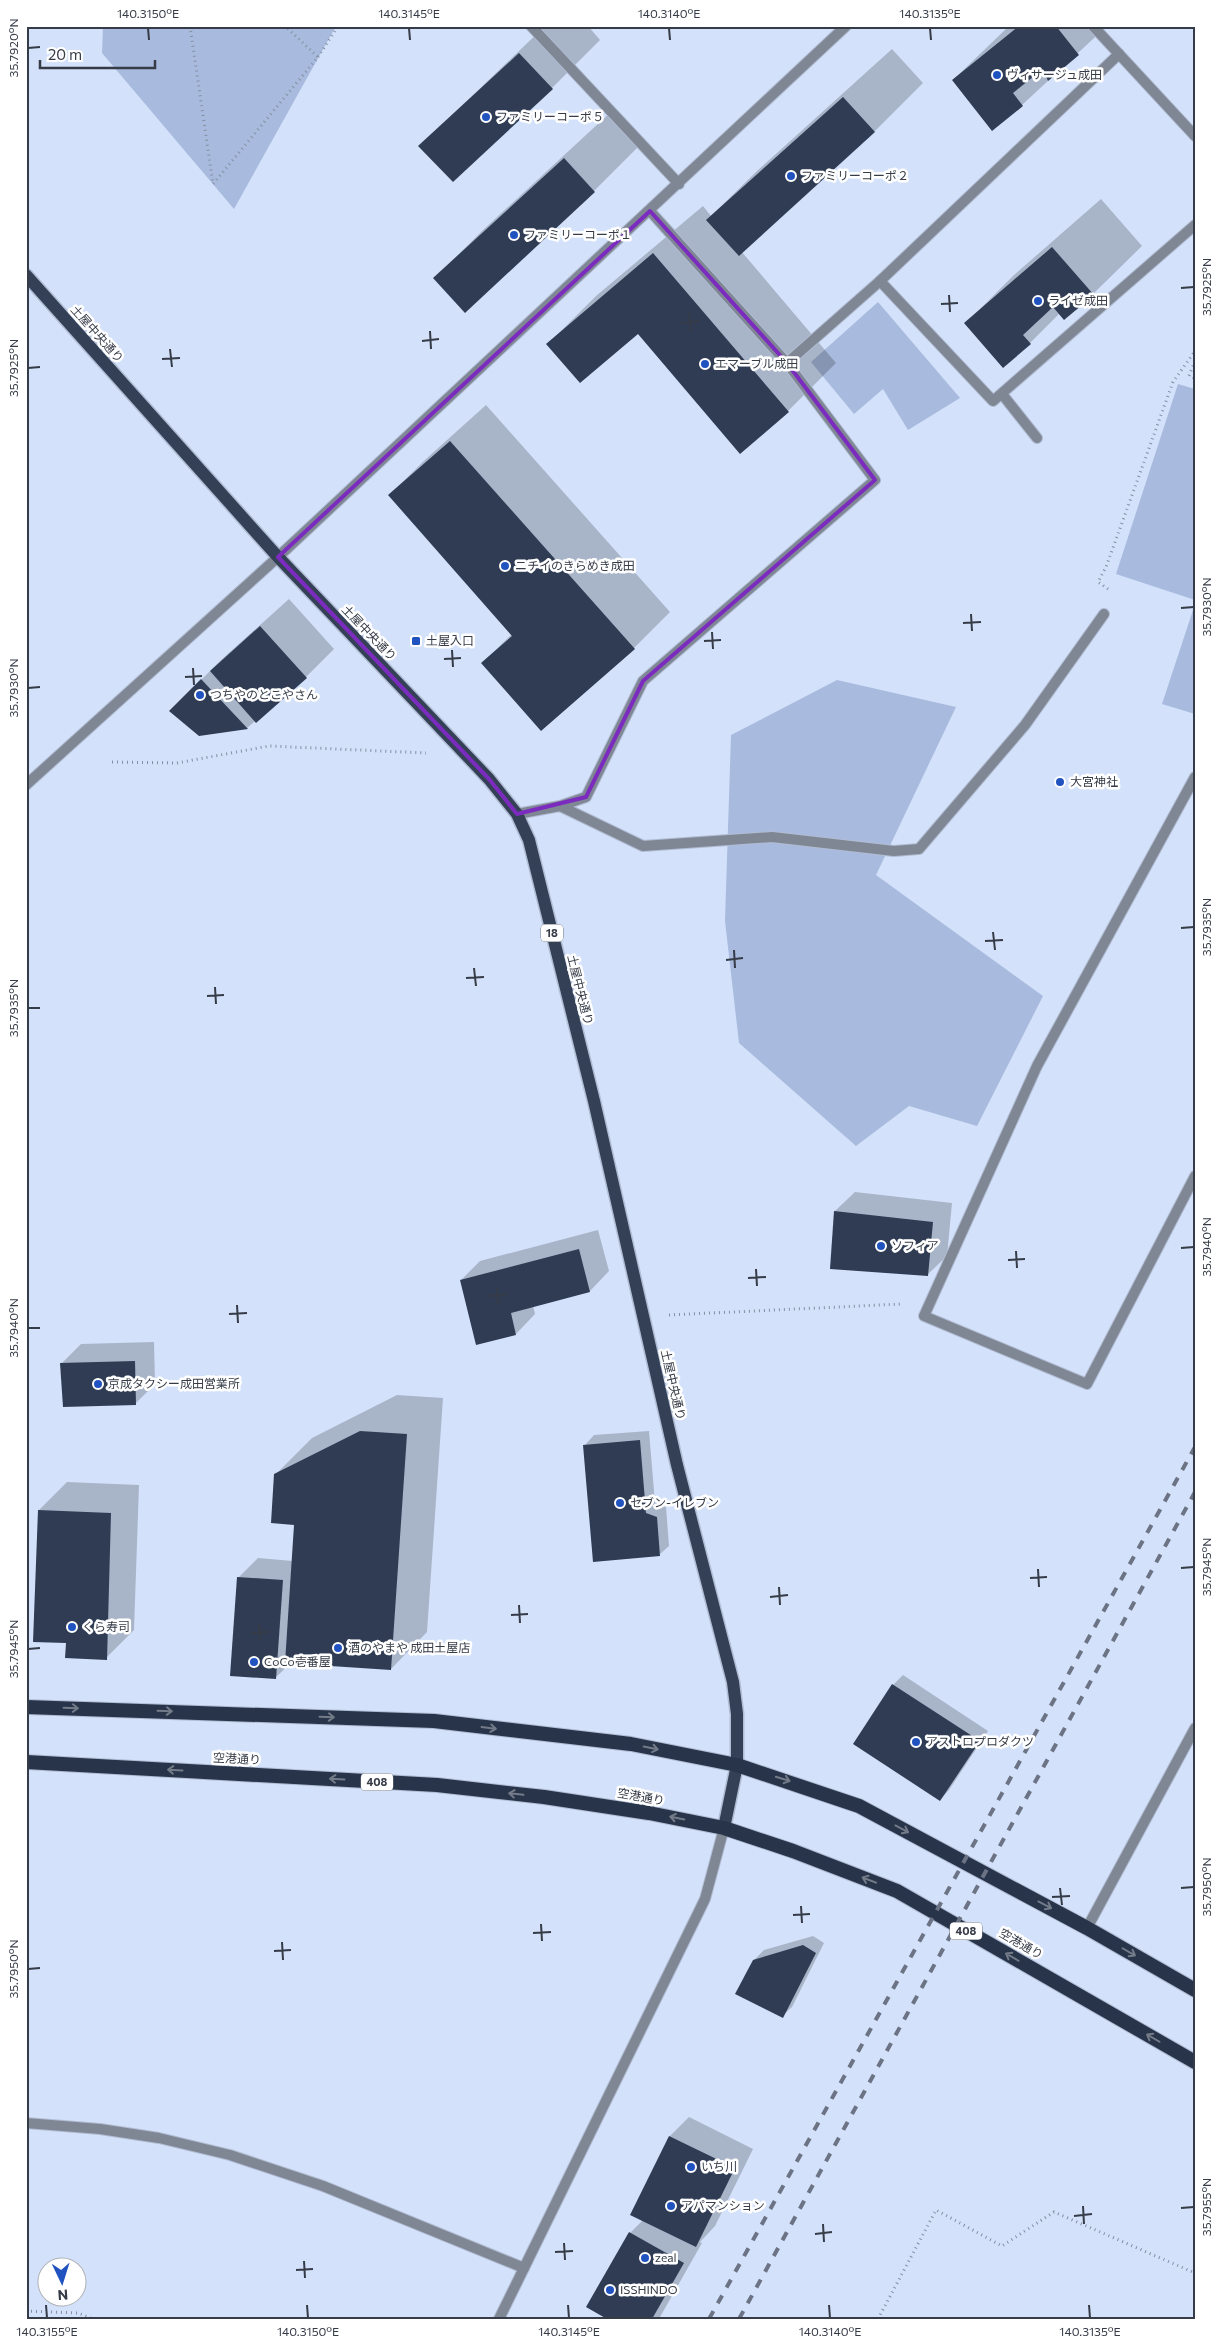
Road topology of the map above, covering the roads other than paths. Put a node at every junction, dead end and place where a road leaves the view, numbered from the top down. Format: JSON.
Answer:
{"nodes":[{"id":1,"x":531,"y":26,"type":"edge"},
{"id":2,"x":846,"y":26,"type":"edge"},
{"id":3,"x":1093,"y":26,"type":"edge"},
{"id":4,"x":1119,"y":54,"type":"junction"},
{"id":5,"x":1195,"y":136,"type":"edge"},
{"id":6,"x":679,"y":184,"type":"junction"},
{"id":7,"x":650,"y":211,"type":"junction"},
{"id":8,"x":1195,"y":225,"type":"edge"},
{"id":9,"x":26,"y":275,"type":"edge"},
{"id":10,"x":880,"y":281,"type":"junction"},
{"id":11,"x":787,"y":363,"type":"junction"},
{"id":12,"x":1002,"y":394,"type":"junction"},
{"id":13,"x":1037,"y":438,"type":"dead end"},
{"id":14,"x":278,"y":557,"type":"junction"},
{"id":15,"x":1104,"y":614,"type":"dead end"},
{"id":16,"x":1195,"y":777,"type":"edge"},
{"id":17,"x":26,"y":784,"type":"edge"},
{"id":18,"x":560,"y":806,"type":"junction"},
{"id":19,"x":517,"y":814,"type":"junction"},
{"id":20,"x":1195,"y":1176,"type":"edge"},
{"id":21,"x":26,"y":1707,"type":"edge"},
{"id":22,"x":1195,"y":1728,"type":"edge"},
{"id":23,"x":26,"y":1762,"type":"edge"},
{"id":24,"x":737,"y":1765,"type":"junction"},
{"id":25,"x":724,"y":1828,"type":"junction"},
{"id":26,"x":1087,"y":1928,"type":"junction"},
{"id":27,"x":1195,"y":1990,"type":"edge"},
{"id":28,"x":1195,"y":2062,"type":"edge"},
{"id":29,"x":26,"y":2123,"type":"edge"},
{"id":30,"x":524,"y":2268,"type":"junction"},
{"id":31,"x":498,"y":2319,"type":"edge"}],
"edges":[{"from":1,"to":6,"type":"street"},
{"from":2,"to":6,"type":"street"},
{"from":3,"to":4,"type":"street"},
{"from":4,"to":5,"type":"street"},
{"from":4,"to":10,"type":"street"},
{"from":6,"to":7,"type":"street"},
{"from":7,"to":11,"type":"street"},
{"from":7,"to":14,"type":"street"},
{"from":8,"to":12,"type":"street"},
{"from":9,"to":14,"type":"main road","name":"土屋中央通り","number":"18"},
{"from":10,"to":11,"type":"street"},
{"from":10,"to":12,"type":"street"},
{"from":11,"to":18,"type":"street"},
{"from":12,"to":13,"type":"street"},
{"from":14,"to":17,"type":"street"},
{"from":14,"to":19,"type":"main road","name":"土屋中央通り","number":"18"},
{"from":15,"to":18,"type":"street"},
{"from":16,"to":20,"type":"street"},
{"from":18,"to":19,"type":"street"},
{"from":19,"to":24,"type":"main road","name":"土屋中央通り","number":"18"},
{"from":21,"to":24,"type":"highway","one_way":true},
{"from":22,"to":26,"type":"street"},
{"from":25,"to":23,"type":"highway","name":"空港通り","number":"408","one_way":true},
{"from":24,"to":25,"type":"main road","name":"土屋中央通り","number":"18"},
{"from":24,"to":26,"type":"highway","one_way":true},
{"from":28,"to":25,"type":"highway","name":"空港通り","number":"408","one_way":true},
{"from":25,"to":30,"type":"street"},
{"from":26,"to":27,"type":"highway","one_way":true},
{"from":29,"to":30,"type":"street"},
{"from":30,"to":31,"type":"street"}]}
